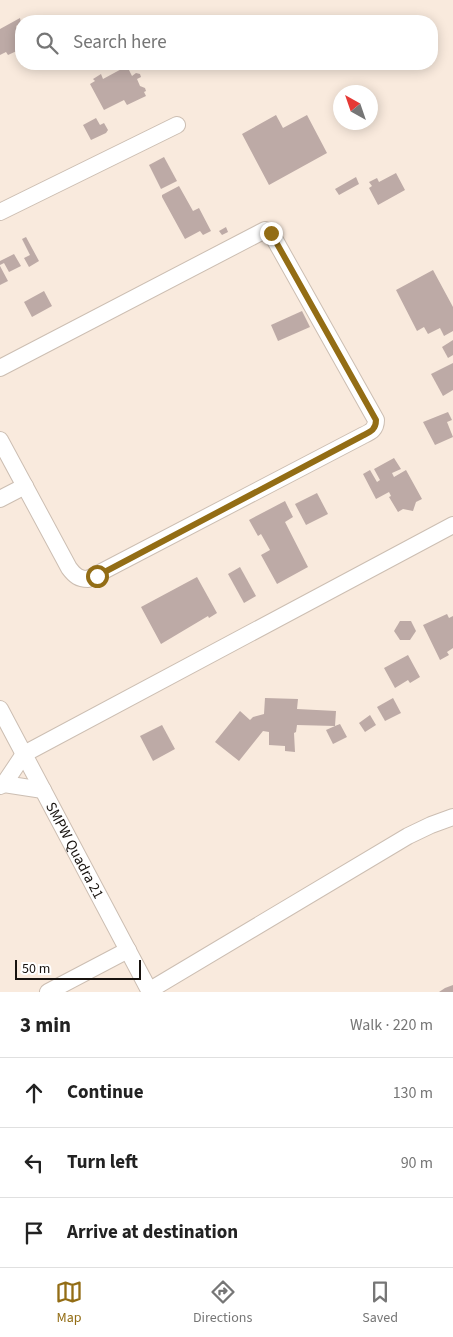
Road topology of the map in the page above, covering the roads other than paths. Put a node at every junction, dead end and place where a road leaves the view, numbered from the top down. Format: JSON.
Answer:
{"nodes":[{"id":1,"x":177,"y":125,"type":"dead end"},
{"id":2,"x":0,"y":212,"type":"edge"},
{"id":3,"x":0,"y":368,"type":"edge"},
{"id":4,"x":0,"y":440,"type":"edge"},
{"id":5,"x":25,"y":486,"type":"junction"},
{"id":6,"x":0,"y":500,"type":"edge"},
{"id":7,"x":453,"y":525,"type":"edge"},
{"id":8,"x":0,"y":709,"type":"edge"},
{"id":9,"x":24,"y":754,"type":"junction"},
{"id":10,"x":2,"y":785,"type":"edge"},
{"id":11,"x":43,"y":790,"type":"junction"},
{"id":12,"x":453,"y":817,"type":"edge"},
{"id":13,"x":128,"y":950,"type":"junction"},
{"id":14,"x":150,"y":991,"type":"edge"},
{"id":15,"x":48,"y":992,"type":"edge"}],
"edges":[{"from":1,"to":2,"type":"street"},
{"from":3,"to":5,"type":"street"},
{"from":4,"to":5,"type":"street"},
{"from":5,"to":6,"type":"street"},
{"from":7,"to":9,"type":"street"},
{"from":8,"to":9,"type":"street","name":"SMPW Quadra 21"},
{"from":9,"to":10,"type":"street"},
{"from":9,"to":11,"type":"street","name":"SMPW Quadra 21"},
{"from":10,"to":11,"type":"street"},
{"from":11,"to":13,"type":"street","name":"SMPW Quadra 21"},
{"from":12,"to":14,"type":"street"},
{"from":13,"to":14,"type":"street","name":"SMPW Quadra 21"},
{"from":13,"to":15,"type":"street"}]}
